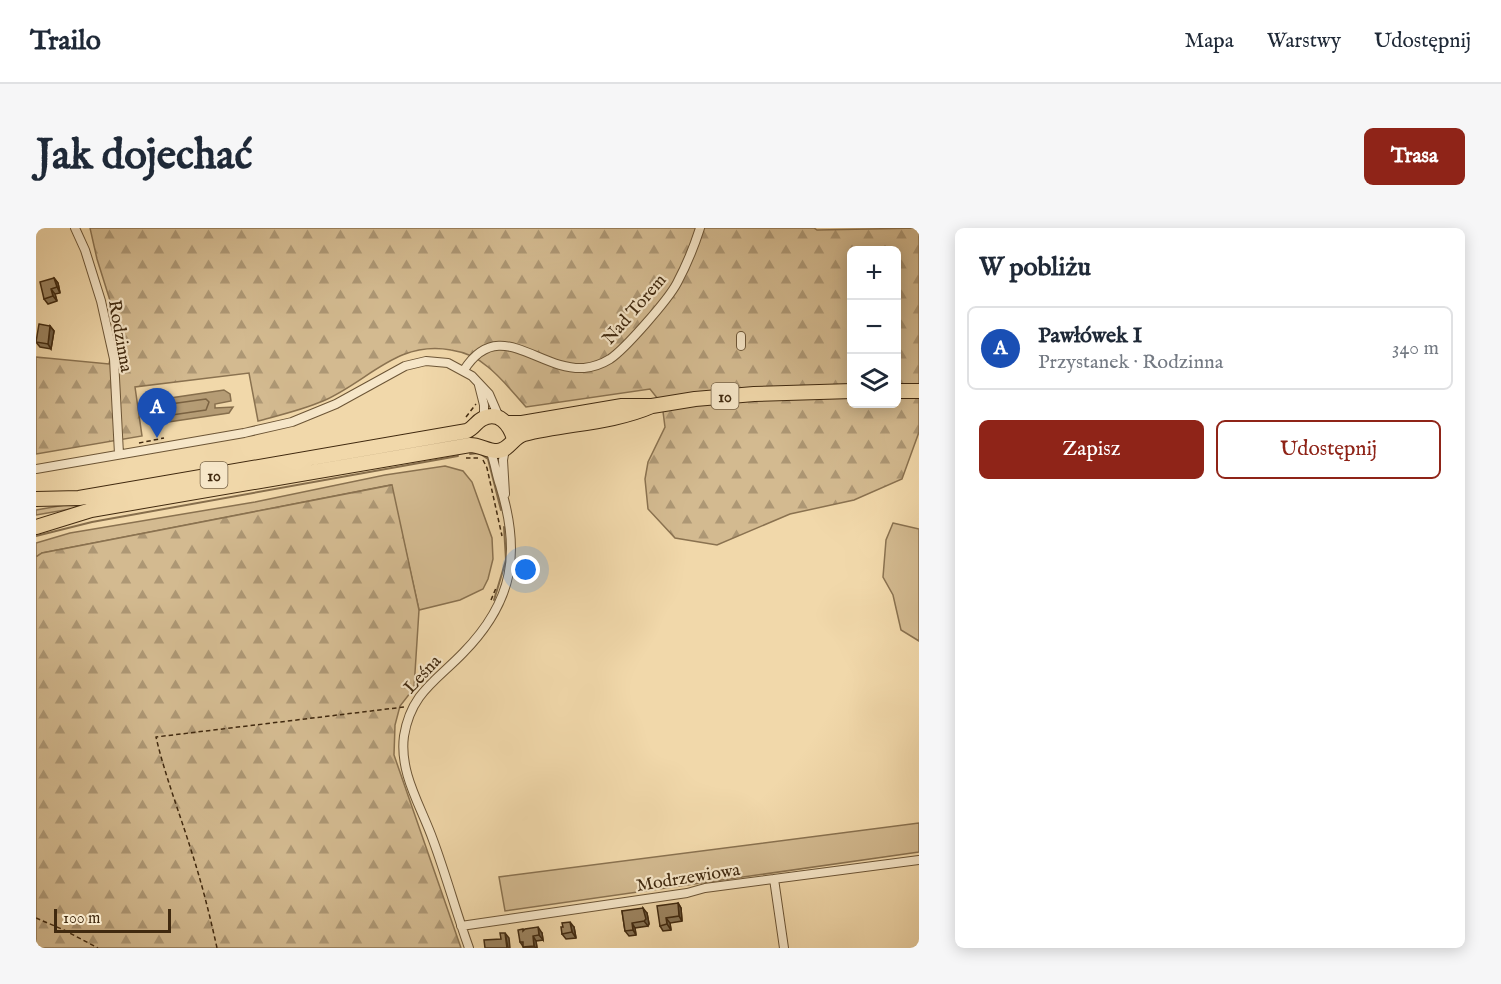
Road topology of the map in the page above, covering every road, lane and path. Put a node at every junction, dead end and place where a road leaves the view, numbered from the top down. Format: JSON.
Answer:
{"nodes":[{"id":1,"x":75,"y":228,"type":"edge"},
{"id":2,"x":700,"y":228,"type":"edge"},
{"id":3,"x":741,"y":336,"type":"dead end"},
{"id":4,"x":741,"y":346,"type":"dead end"},
{"id":5,"x":464,"y":370,"type":"junction"},
{"id":6,"x":478,"y":383,"type":"junction"},
{"id":7,"x":847,"y":391,"type":"edge"},
{"id":8,"x":901,"y":391,"type":"edge"},
{"id":9,"x":919,"y":391,"type":"edge"},
{"id":10,"x":652,"y":406,"type":"junction"},
{"id":11,"x":503,"y":421,"type":"junction"},
{"id":12,"x":479,"y":422,"type":"junction"},
{"id":13,"x":510,"y":444,"type":"junction"},
{"id":14,"x":486,"y":448,"type":"junction"},
{"id":15,"x":119,"y":454,"type":"junction"},
{"id":16,"x":465,"y":457,"type":"dead end"},
{"id":17,"x":36,"y":469,"type":"edge"},
{"id":18,"x":505,"y":498,"type":"junction"},
{"id":19,"x":36,"y":499,"type":"edge"},
{"id":20,"x":36,"y":527,"type":"edge"},
{"id":21,"x":503,"y":543,"type":"dead end"},
{"id":22,"x":499,"y":581,"type":"dead end"},
{"id":23,"x":492,"y":614,"type":"junction"},
{"id":24,"x":412,"y":706,"type":"junction"},
{"id":25,"x":919,"y":860,"type":"edge"},
{"id":26,"x":774,"y":879,"type":"junction"},
{"id":27,"x":36,"y":918,"type":"edge"},
{"id":28,"x":461,"y":926,"type":"junction"},
{"id":29,"x":98,"y":948,"type":"edge"},
{"id":30,"x":217,"y":948,"type":"edge"},
{"id":31,"x":469,"y":948,"type":"edge"},
{"id":32,"x":784,"y":948,"type":"edge"}],
"edges":[{"from":1,"to":15,"type":"street","name":"Rodzinna"},
{"from":2,"to":5,"type":"street","name":"Nad Torem"},
{"from":3,"to":4,"type":"street"},
{"from":5,"to":6,"type":"street"},
{"from":5,"to":15,"type":"street"},
{"from":6,"to":11,"type":"street"},
{"from":6,"to":12,"type":"street"},
{"from":7,"to":10,"type":"highway","number":"10"},
{"from":8,"to":9,"type":"highway"},
{"from":10,"to":11,"type":"highway","number":"10"},
{"from":10,"to":13,"type":"highway","number":"10"},
{"from":11,"to":12,"type":"highway","number":"10"},
{"from":11,"to":13,"type":"highway"},
{"from":12,"to":14,"type":"highway"},
{"from":12,"to":19,"type":"highway","number":"10"},
{"from":13,"to":14,"type":"highway","number":"10"},
{"from":13,"to":18,"type":"street","name":"Leśna"},
{"from":14,"to":18,"type":"street","name":"Leśna"},
{"from":14,"to":20,"type":"highway","number":"10"},
{"from":15,"to":17,"type":"street"},
{"from":16,"to":21,"type":"path"},
{"from":18,"to":23,"type":"street","name":"Leśna"},
{"from":22,"to":23,"type":"path"},
{"from":23,"to":24,"type":"street","name":"Leśna"},
{"from":24,"to":28,"type":"street","name":"Leśna"},
{"from":24,"to":30,"type":"path"},
{"from":25,"to":26,"type":"street","name":"Modrzewiowa"},
{"from":26,"to":28,"type":"street","name":"Modrzewiowa"},
{"from":26,"to":32,"type":"street"},
{"from":27,"to":29,"type":"path"},
{"from":28,"to":31,"type":"street","name":"Leśna"}]}
